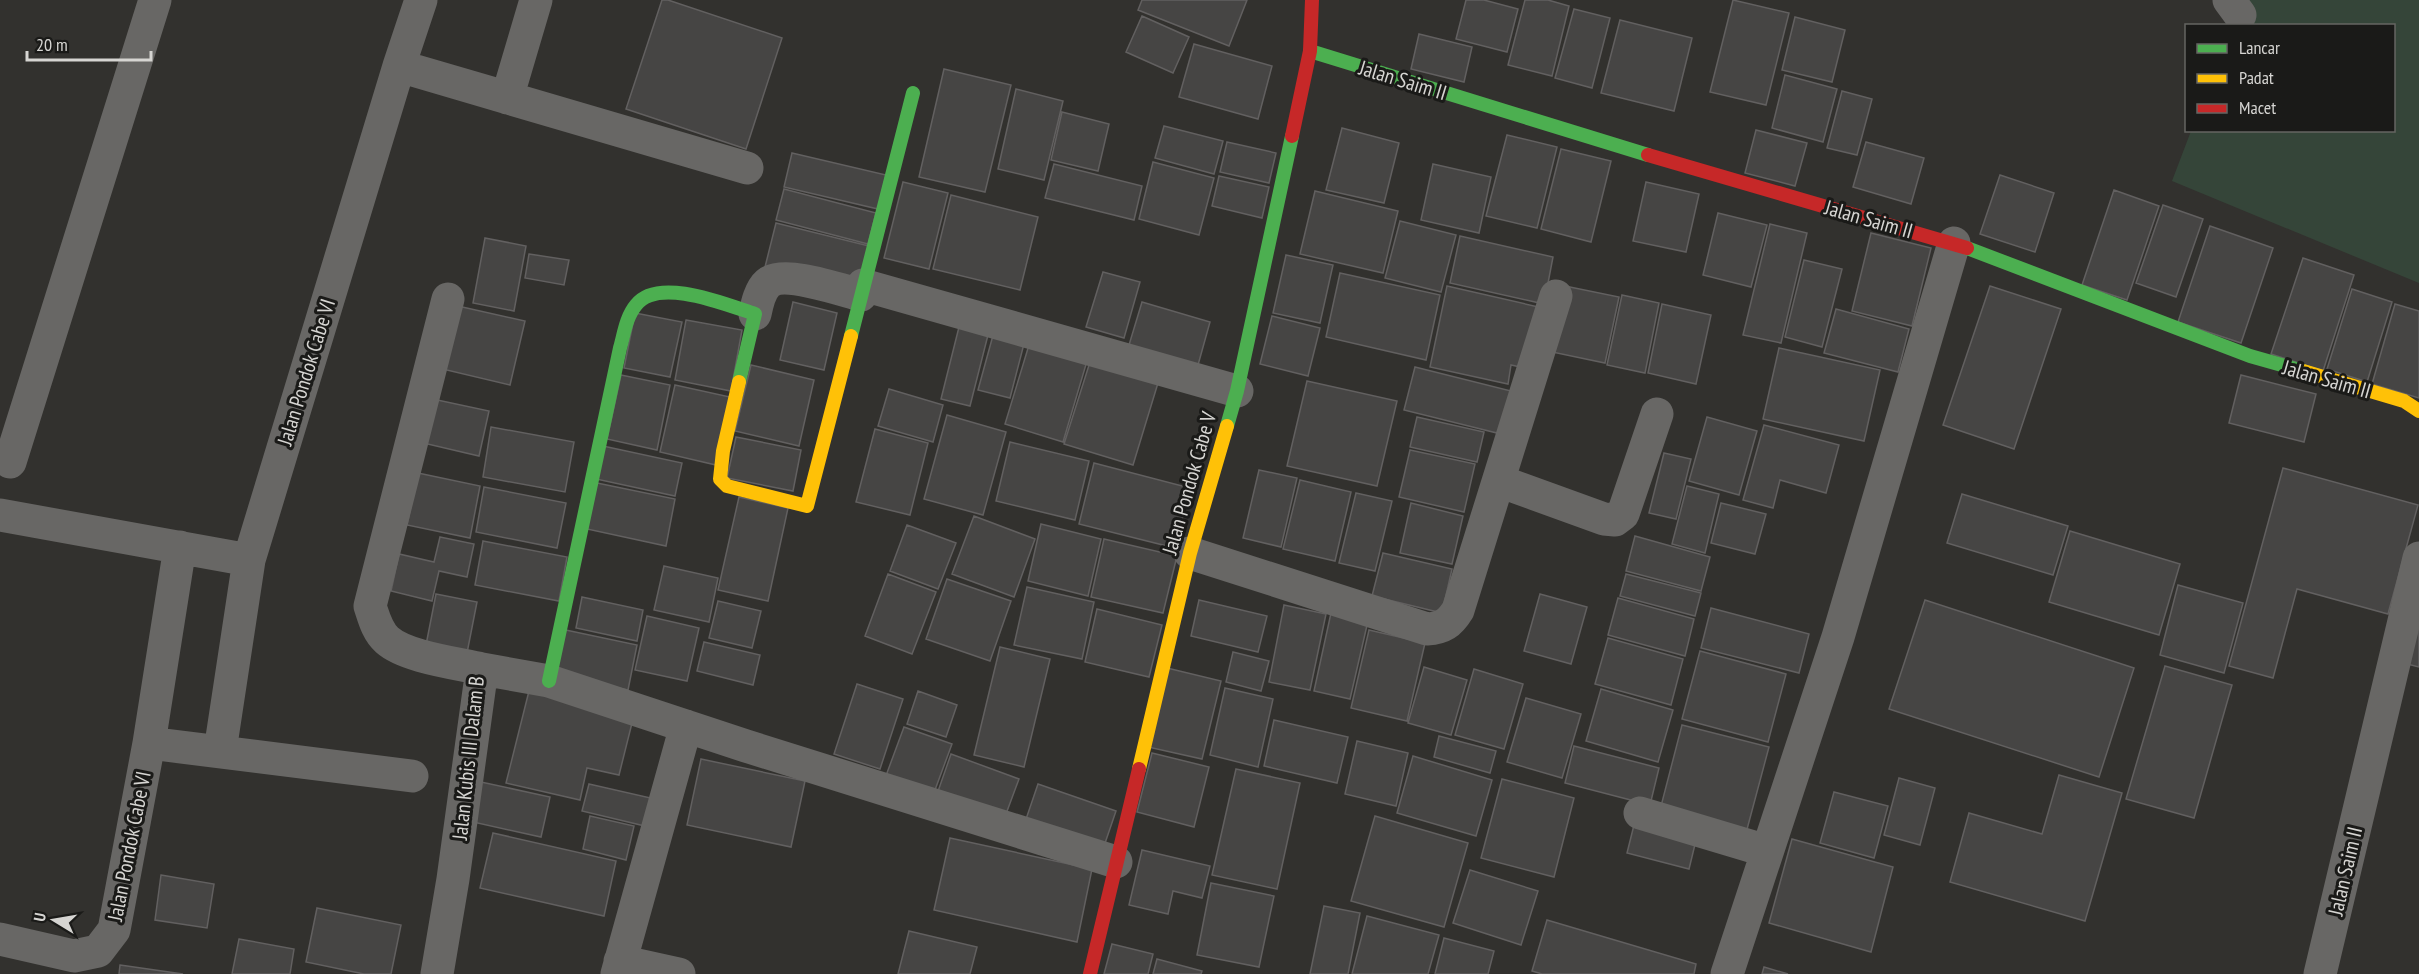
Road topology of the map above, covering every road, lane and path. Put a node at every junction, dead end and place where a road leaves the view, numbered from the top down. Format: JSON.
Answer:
{"nodes":[{"id":1,"x":156,"y":0,"type":"edge"},
{"id":2,"x":421,"y":0,"type":"edge"},
{"id":3,"x":536,"y":0,"type":"edge"},
{"id":4,"x":1312,"y":0,"type":"edge"},
{"id":5,"x":1310,"y":51,"type":"junction"},
{"id":6,"x":399,"y":66,"type":"junction"},
{"id":7,"x":913,"y":93,"type":"dead end"},
{"id":8,"x":507,"y":98,"type":"junction"},
{"id":9,"x":747,"y":168,"type":"dead end"},
{"id":10,"x":1954,"y":243,"type":"junction"},
{"id":11,"x":862,"y":290,"type":"junction"},
{"id":12,"x":1556,"y":296,"type":"dead end"},
{"id":13,"x":448,"y":299,"type":"dead end"},
{"id":14,"x":755,"y":314,"type":"junction"},
{"id":15,"x":1237,"y":391,"type":"junction"},
{"id":16,"x":2419,"y":411,"type":"edge"},
{"id":17,"x":1657,"y":414,"type":"dead end"},
{"id":18,"x":10,"y":462,"type":"dead end"},
{"id":19,"x":1499,"y":481,"type":"junction"},
{"id":20,"x":0,"y":515,"type":"edge"},
{"id":21,"x":180,"y":548,"type":"junction"},
{"id":22,"x":1190,"y":553,"type":"junction"},
{"id":23,"x":2419,"y":558,"type":"edge"},
{"id":24,"x":249,"y":560,"type":"junction"},
{"id":25,"x":482,"y":669,"type":"junction"},
{"id":26,"x":549,"y":681,"type":"junction"},
{"id":27,"x":686,"y":726,"type":"junction"},
{"id":28,"x":149,"y":743,"type":"junction"},
{"id":29,"x":220,"y":751,"type":"junction"},
{"id":30,"x":412,"y":776,"type":"dead end"},
{"id":31,"x":1640,"y":813,"type":"dead end"},
{"id":32,"x":1767,"y":850,"type":"junction"},
{"id":33,"x":1116,"y":862,"type":"junction"},
{"id":34,"x":0,"y":939,"type":"edge"},
{"id":35,"x":618,"y":968,"type":"edge"},
{"id":36,"x":437,"y":974,"type":"edge"},
{"id":37,"x":679,"y":974,"type":"edge"},
{"id":38,"x":1090,"y":974,"type":"edge"},
{"id":39,"x":1727,"y":974,"type":"edge"},
{"id":40,"x":2320,"y":974,"type":"edge"}],
"edges":[{"from":1,"to":18,"type":"street"},
{"from":2,"to":6,"type":"street","name":"Jalan Pondok Cabe VI"},
{"from":3,"to":8,"type":"street"},
{"from":4,"to":5,"type":"street","name":"Jalan Pondok Cabe V"},
{"from":5,"to":10,"type":"street","name":"Jalan Saim II"},
{"from":5,"to":15,"type":"street","name":"Jalan Pondok Cabe V"},
{"from":6,"to":8,"type":"street"},
{"from":6,"to":24,"type":"street","name":"Jalan Pondok Cabe VI"},
{"from":7,"to":11,"type":"street"},
{"from":8,"to":9,"type":"street"},
{"from":10,"to":16,"type":"street","name":"Jalan Saim II"},
{"from":10,"to":32,"type":"street"},
{"from":11,"to":14,"type":"street"},
{"from":11,"to":14,"type":"street"},
{"from":11,"to":15,"type":"street"},
{"from":12,"to":19,"type":"street"},
{"from":13,"to":25,"type":"street","name":"Jalan Kubis III Dalam B"},
{"from":14,"to":26,"type":"street"},
{"from":15,"to":22,"type":"street","name":"Jalan Pondok Cabe V"},
{"from":17,"to":19,"type":"street"},
{"from":19,"to":22,"type":"street"},
{"from":20,"to":21,"type":"street"},
{"from":21,"to":24,"type":"street"},
{"from":21,"to":28,"type":"street"},
{"from":22,"to":33,"type":"street","name":"Jalan Pondok Cabe V"},
{"from":23,"to":40,"type":"street","name":"Jalan Saim II"},
{"from":24,"to":29,"type":"street","name":"Jalan Pondok Cabe VI"},
{"from":25,"to":26,"type":"street"},
{"from":25,"to":36,"type":"street","name":"Jalan Kubis III Dalam B"},
{"from":26,"to":27,"type":"street"},
{"from":27,"to":33,"type":"street"},
{"from":27,"to":35,"type":"street"},
{"from":28,"to":29,"type":"street","name":"Jalan Pondok Cabe VI"},
{"from":28,"to":34,"type":"street","name":"Jalan Pondok Cabe VI"},
{"from":29,"to":30,"type":"street","name":"Jalan Pondok Cabe VI"},
{"from":31,"to":32,"type":"street"},
{"from":32,"to":39,"type":"street"},
{"from":33,"to":38,"type":"street","name":"Jalan Pondok Cabe V"},
{"from":35,"to":37,"type":"street"}]}
